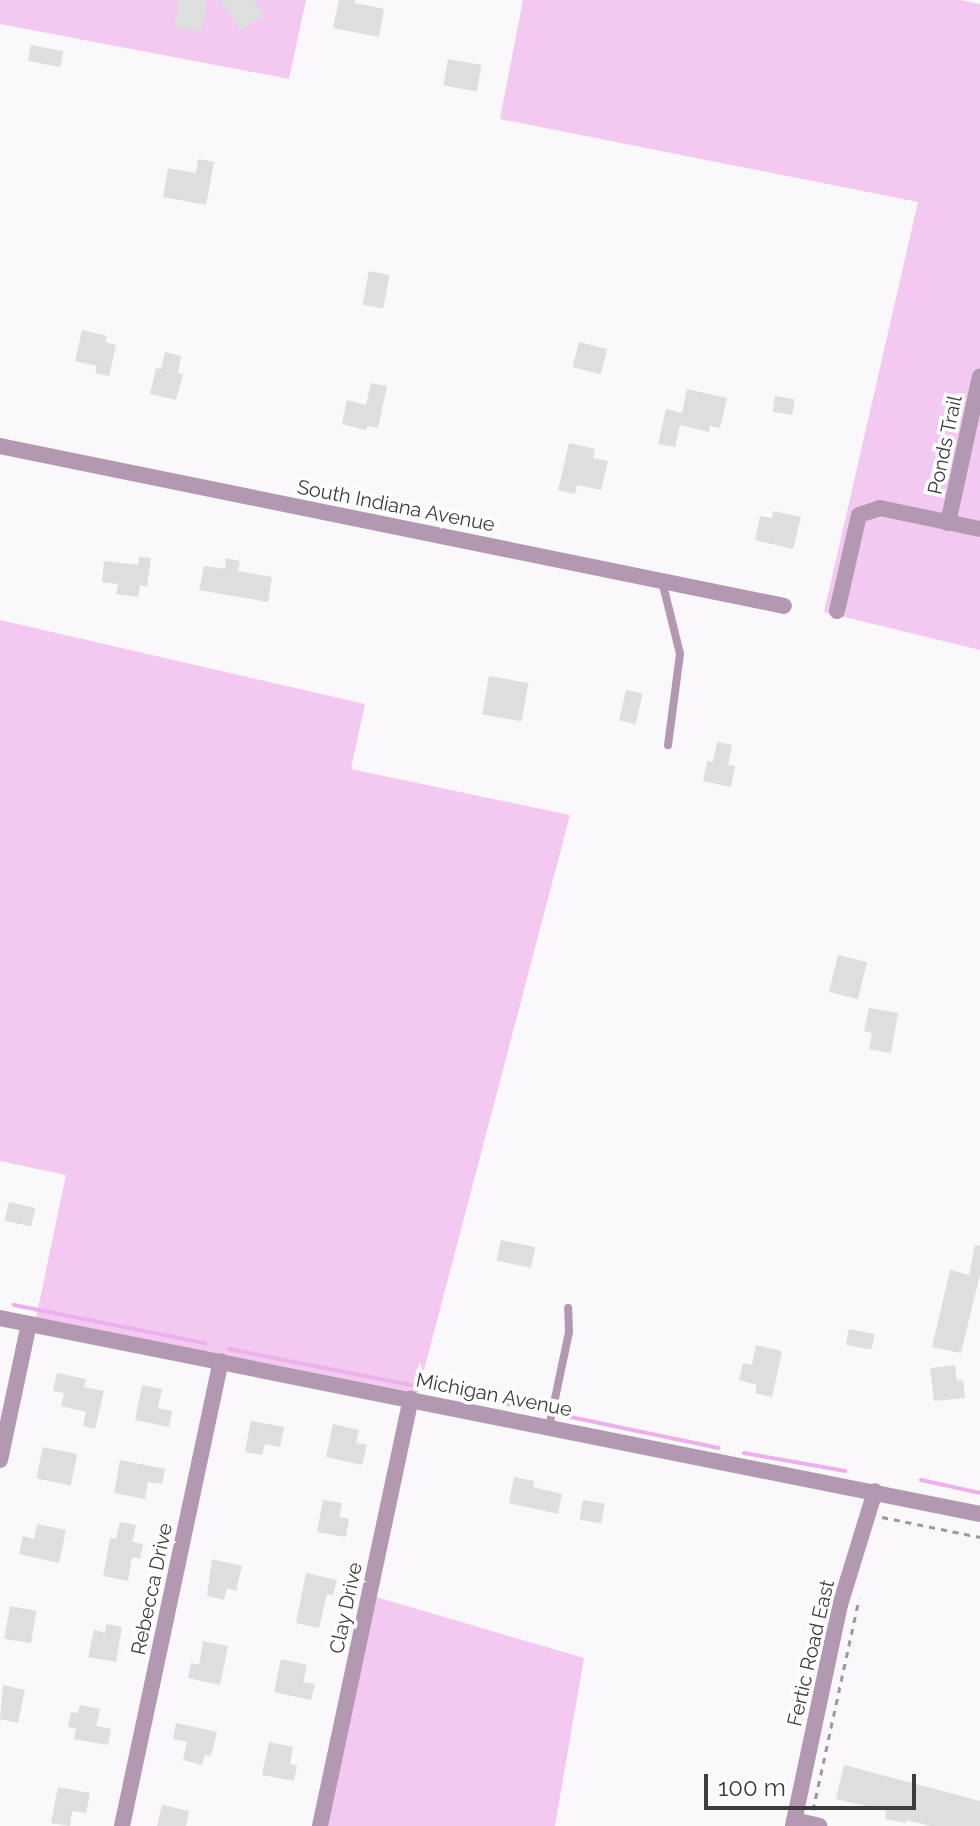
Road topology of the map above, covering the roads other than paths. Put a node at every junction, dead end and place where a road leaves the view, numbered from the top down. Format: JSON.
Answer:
{"nodes":[{"id":1,"x":980,"y":376,"type":"edge"},
{"id":2,"x":0,"y":446,"type":"edge"},
{"id":3,"x":948,"y":523,"type":"junction"},
{"id":4,"x":980,"y":529,"type":"edge"},
{"id":5,"x":661,"y":581,"type":"junction"},
{"id":6,"x":784,"y":606,"type":"dead end"},
{"id":7,"x":837,"y":611,"type":"dead end"},
{"id":8,"x":668,"y":745,"type":"dead end"},
{"id":9,"x":568,"y":1308,"type":"dead end"},
{"id":10,"x":0,"y":1318,"type":"edge"},
{"id":11,"x":29,"y":1324,"type":"junction"},
{"id":12,"x":221,"y":1361,"type":"junction"},
{"id":13,"x":411,"y":1399,"type":"junction"},
{"id":14,"x":549,"y":1427,"type":"junction"},
{"id":15,"x":0,"y":1460,"type":"edge"},
{"id":16,"x":875,"y":1491,"type":"junction"},
{"id":17,"x":980,"y":1514,"type":"edge"},
{"id":18,"x":804,"y":1824,"type":"edge"},
{"id":19,"x":122,"y":1826,"type":"edge"},
{"id":20,"x":320,"y":1826,"type":"edge"}],
"edges":[{"from":1,"to":3,"type":"street","name":"Ponds Trail"},
{"from":2,"to":5,"type":"street","name":"South Indiana Avenue"},
{"from":3,"to":4,"type":"street","name":"Ponds Trail"},
{"from":3,"to":7,"type":"street","name":"Ponds Trail"},
{"from":5,"to":6,"type":"street","name":"South Indiana Avenue"},
{"from":5,"to":8,"type":"lane"},
{"from":9,"to":14,"type":"lane"},
{"from":10,"to":11,"type":"street","name":"Michigan Avenue"},
{"from":11,"to":12,"type":"street","name":"Michigan Avenue"},
{"from":11,"to":15,"type":"street"},
{"from":12,"to":13,"type":"street","name":"Michigan Avenue"},
{"from":12,"to":19,"type":"street","name":"Rebecca Drive"},
{"from":13,"to":14,"type":"street","name":"Michigan Avenue"},
{"from":13,"to":20,"type":"street","name":"Clay Drive"},
{"from":14,"to":16,"type":"street","name":"Michigan Avenue"},
{"from":16,"to":17,"type":"street","name":"Michigan Avenue"},
{"from":16,"to":18,"type":"street","name":"Fertic Road East"}]}
